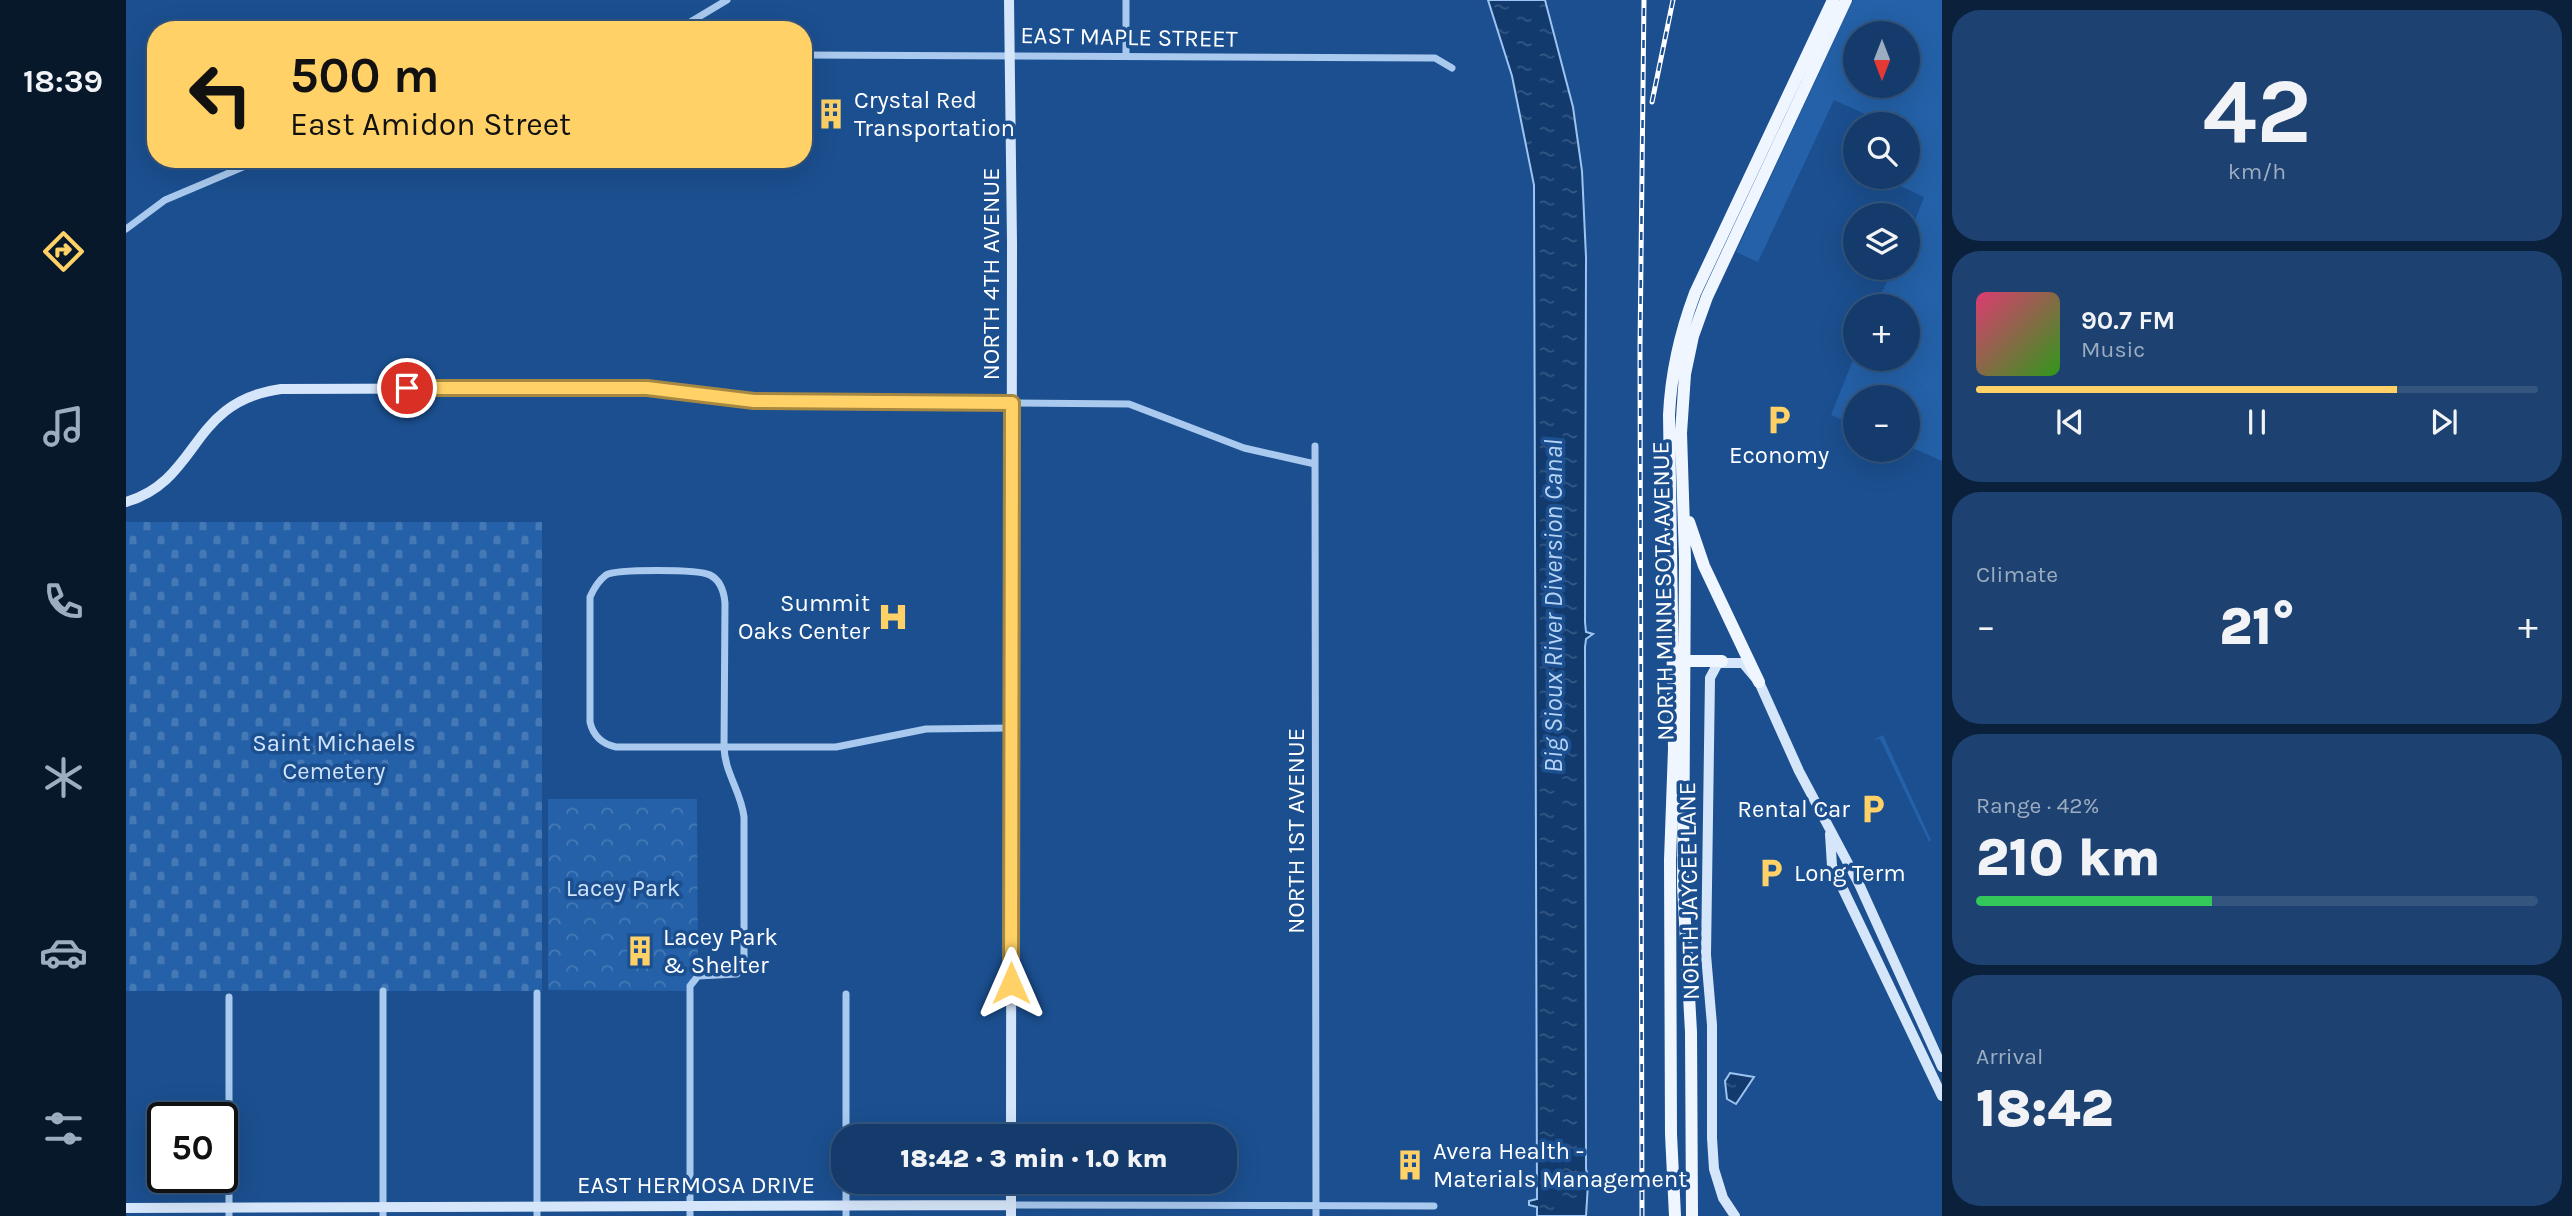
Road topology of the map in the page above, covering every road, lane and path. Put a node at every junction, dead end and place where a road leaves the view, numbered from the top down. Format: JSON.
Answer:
{"nodes":[{"id":1,"x":727,"y":0,"type":"edge"},
{"id":2,"x":1009,"y":0,"type":"edge"},
{"id":3,"x":1126,"y":0,"type":"edge"},
{"id":4,"x":1833,"y":0,"type":"edge"},
{"id":5,"x":1846,"y":0,"type":"edge"},
{"id":6,"x":692,"y":21,"type":"edge"},
{"id":7,"x":812,"y":55,"type":"edge"},
{"id":8,"x":1010,"y":55,"type":"junction"},
{"id":9,"x":1126,"y":56,"type":"junction"},
{"id":10,"x":1452,"y":68,"type":"dead end"},
{"id":11,"x":241,"y":168,"type":"edge"},
{"id":12,"x":126,"y":229,"type":"edge"},
{"id":13,"x":1012,"y":403,"type":"junction"},
{"id":14,"x":1315,"y":446,"type":"dead end"},
{"id":15,"x":1315,"y":464,"type":"junction"},
{"id":16,"x":1682,"y":477,"type":"junction"},
{"id":17,"x":126,"y":502,"type":"edge"},
{"id":18,"x":1679,"y":661,"type":"junction"},
{"id":19,"x":1721,"y":661,"type":"junction"},
{"id":20,"x":1759,"y":681,"type":"junction"},
{"id":21,"x":1012,"y":729,"type":"junction"},
{"id":22,"x":724,"y":747,"type":"junction"},
{"id":23,"x":1829,"y":830,"type":"junction"},
{"id":24,"x":383,"y":992,"type":"dead end"},
{"id":25,"x":537,"y":993,"type":"dead end"},
{"id":26,"x":846,"y":994,"type":"dead end"},
{"id":27,"x":229,"y":997,"type":"dead end"},
{"id":28,"x":1942,"y":1067,"type":"edge"},
{"id":29,"x":1942,"y":1096,"type":"edge"},
{"id":30,"x":846,"y":1124,"type":"edge"},
{"id":31,"x":1011,"y":1124,"type":"edge"},
{"id":32,"x":1316,"y":1206,"type":"junction"},
{"id":33,"x":1434,"y":1206,"type":"dead end"},
{"id":34,"x":126,"y":1208,"type":"edge"},
{"id":35,"x":537,"y":1211,"type":"edge"},
{"id":36,"x":690,"y":1211,"type":"edge"},
{"id":37,"x":846,"y":1211,"type":"edge"},
{"id":38,"x":1011,"y":1211,"type":"edge"},
{"id":39,"x":229,"y":1212,"type":"edge"},
{"id":40,"x":383,"y":1212,"type":"edge"},
{"id":41,"x":1316,"y":1216,"type":"edge"},
{"id":42,"x":1675,"y":1216,"type":"edge"},
{"id":43,"x":1692,"y":1216,"type":"edge"},
{"id":44,"x":1735,"y":1216,"type":"edge"}],
"edges":[{"from":1,"to":6,"type":"street"},
{"from":2,"to":8,"type":"main road","name":"NORTH 4TH AVENUE"},
{"from":3,"to":9,"type":"street"},
{"from":4,"to":18,"type":"main road","name":"NORTH MINNESOTA AVENUE"},
{"from":5,"to":16,"type":"main road","name":"NORTH MINNESOTA AVENUE"},
{"from":7,"to":8,"type":"street","name":"EAST MAPLE STREET"},
{"from":8,"to":9,"type":"street","name":"EAST MAPLE STREET"},
{"from":8,"to":13,"type":"main road","name":"NORTH 4TH AVENUE"},
{"from":9,"to":10,"type":"street","name":"EAST MAPLE STREET"},
{"from":11,"to":12,"type":"street"},
{"from":13,"to":15,"type":"street"},
{"from":13,"to":17,"type":"main road"},
{"from":13,"to":21,"type":"main road","name":"NORTH 4TH AVENUE"},
{"from":14,"to":15,"type":"street","name":"NORTH 1ST AVENUE"},
{"from":15,"to":32,"type":"street","name":"NORTH 1ST AVENUE"},
{"from":16,"to":18,"type":"main road","name":"NORTH MINNESOTA AVENUE"},
{"from":16,"to":20,"type":"main road"},
{"from":18,"to":19,"type":"main road"},
{"from":18,"to":42,"type":"main road","name":"NORTH MINNESOTA AVENUE"},
{"from":18,"to":43,"type":"main road","name":"NORTH MINNESOTA AVENUE"},
{"from":19,"to":20,"type":"main road"},
{"from":19,"to":44,"type":"main road","name":"NORTH JAYCEE LANE"},
{"from":20,"to":23,"type":"main road"},
{"from":21,"to":22,"type":"street"},
{"from":21,"to":31,"type":"main road","name":"NORTH 4TH AVENUE"},
{"from":22,"to":22,"type":"street"},
{"from":22,"to":36,"type":"street"},
{"from":23,"to":28,"type":"main road"},
{"from":23,"to":29,"type":"main road"},
{"from":24,"to":40,"type":"street"},
{"from":25,"to":35,"type":"street"},
{"from":26,"to":30,"type":"street"},
{"from":27,"to":39,"type":"street"},
{"from":32,"to":33,"type":"street","name":"EAST HERMOSA DRIVE"},
{"from":32,"to":38,"type":"street","name":"EAST HERMOSA DRIVE"},
{"from":32,"to":41,"type":"street","name":"NORTH 1ST AVENUE"},
{"from":34,"to":39,"type":"main road","name":"EAST HERMOSA DRIVE"},
{"from":35,"to":36,"type":"main road","name":"EAST HERMOSA DRIVE"},
{"from":35,"to":40,"type":"main road","name":"EAST HERMOSA DRIVE"},
{"from":36,"to":37,"type":"main road","name":"EAST HERMOSA DRIVE"},
{"from":37,"to":38,"type":"main road","name":"EAST HERMOSA DRIVE"},
{"from":39,"to":40,"type":"main road","name":"EAST HERMOSA DRIVE"}]}
